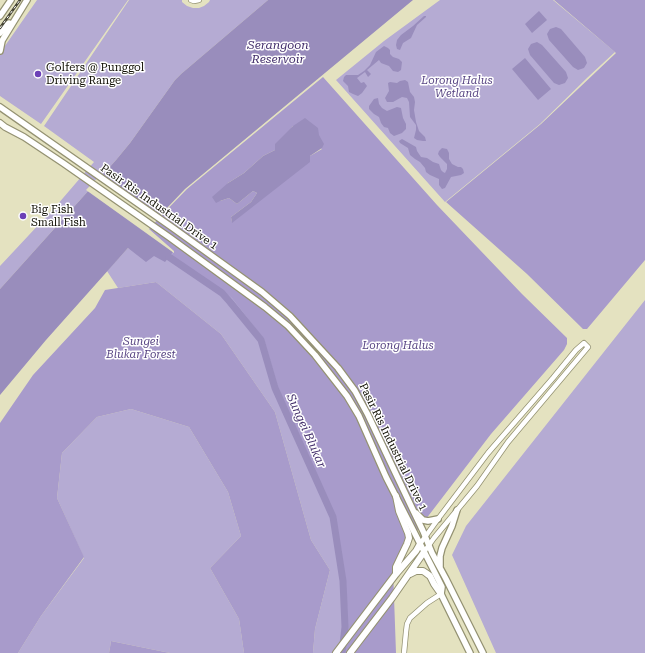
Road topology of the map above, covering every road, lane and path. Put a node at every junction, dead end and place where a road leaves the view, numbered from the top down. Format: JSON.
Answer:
{"nodes":[{"id":1,"x":11,"y":0,"type":"edge"},
{"id":2,"x":27,"y":0,"type":"edge"},
{"id":3,"x":191,"y":0,"type":"edge"},
{"id":4,"x":199,"y":0,"type":"edge"},
{"id":5,"x":0,"y":16,"type":"edge"},
{"id":6,"x":12,"y":24,"type":"junction"},
{"id":7,"x":0,"y":33,"type":"edge"},
{"id":8,"x":1,"y":42,"type":"edge"},
{"id":9,"x":0,"y":51,"type":"edge"},
{"id":10,"x":0,"y":107,"type":"edge"},
{"id":11,"x":0,"y":123,"type":"edge"},
{"id":12,"x":396,"y":496,"type":"junction"},
{"id":13,"x":412,"y":508,"type":"junction"},
{"id":14,"x":457,"y":510,"type":"junction"},
{"id":15,"x":438,"y":519,"type":"junction"},
{"id":16,"x":426,"y":537,"type":"junction"},
{"id":17,"x":420,"y":544,"type":"junction"},
{"id":18,"x":429,"y":545,"type":"junction"},
{"id":19,"x":424,"y":552,"type":"junction"},
{"id":20,"x":440,"y":568,"type":"junction"},
{"id":21,"x":396,"y":574,"type":"junction"},
{"id":22,"x":408,"y":575,"type":"junction"},
{"id":23,"x":442,"y":594,"type":"junction"},
{"id":24,"x":472,"y":633,"type":"junction"},
{"id":25,"x":465,"y":642,"type":"junction"},
{"id":26,"x":336,"y":653,"type":"edge"},
{"id":27,"x":350,"y":653,"type":"edge"},
{"id":28,"x":404,"y":653,"type":"edge"},
{"id":29,"x":470,"y":653,"type":"edge"},
{"id":30,"x":482,"y":653,"type":"edge"}],
"edges":[{"from":1,"to":5,"type":"main road"},
{"from":2,"to":6,"type":"main road"},
{"from":3,"to":4,"type":"street"},
{"from":6,"to":7,"type":"main road"},
{"from":6,"to":8,"type":"main road"},
{"from":8,"to":9,"type":"main road"},
{"from":10,"to":13,"type":"main road","name":"Pasir Ris Industrial Drive 1"},
{"from":11,"to":12,"type":"main road","name":"Pasir Ris Industrial Drive 1"},
{"from":12,"to":17,"type":"main road","name":"Pasir Ris Industrial Drive 1"},
{"from":12,"to":21,"type":"highway"},
{"from":13,"to":15,"type":"main road"},
{"from":13,"to":16,"type":"main road","name":"Pasir Ris Industrial Drive 1"},
{"from":14,"to":15,"type":"street"},
{"from":14,"to":18,"type":"street"},
{"from":14,"to":20,"type":"main road"},
{"from":15,"to":16,"type":"street"},
{"from":16,"to":17,"type":"street"},
{"from":16,"to":18,"type":"main road","name":"Pasir Ris Industrial Drive 1"},
{"from":17,"to":19,"type":"main road","name":"Pasir Ris Industrial Drive 1"},
{"from":17,"to":21,"type":"highway"},
{"from":18,"to":19,"type":"street"},
{"from":18,"to":20,"type":"main road","name":"Pasir Ris Industrial Drive 1"},
{"from":19,"to":22,"type":"highway"},
{"from":19,"to":23,"type":"main road","name":"Pasir Ris Industrial Drive 1"},
{"from":20,"to":24,"type":"main road","name":"Pasir Ris Industrial Drive 1"},
{"from":21,"to":26,"type":"highway"},
{"from":22,"to":23,"type":"highway"},
{"from":22,"to":27,"type":"highway"},
{"from":23,"to":25,"type":"main road","name":"Pasir Ris Industrial Drive 1"},
{"from":23,"to":28,"type":"street"},
{"from":24,"to":25,"type":"main road"},
{"from":24,"to":30,"type":"main road","name":"Pasir Ris Industrial Drive 1"},
{"from":25,"to":29,"type":"main road","name":"Pasir Ris Industrial Drive 1"}]}
